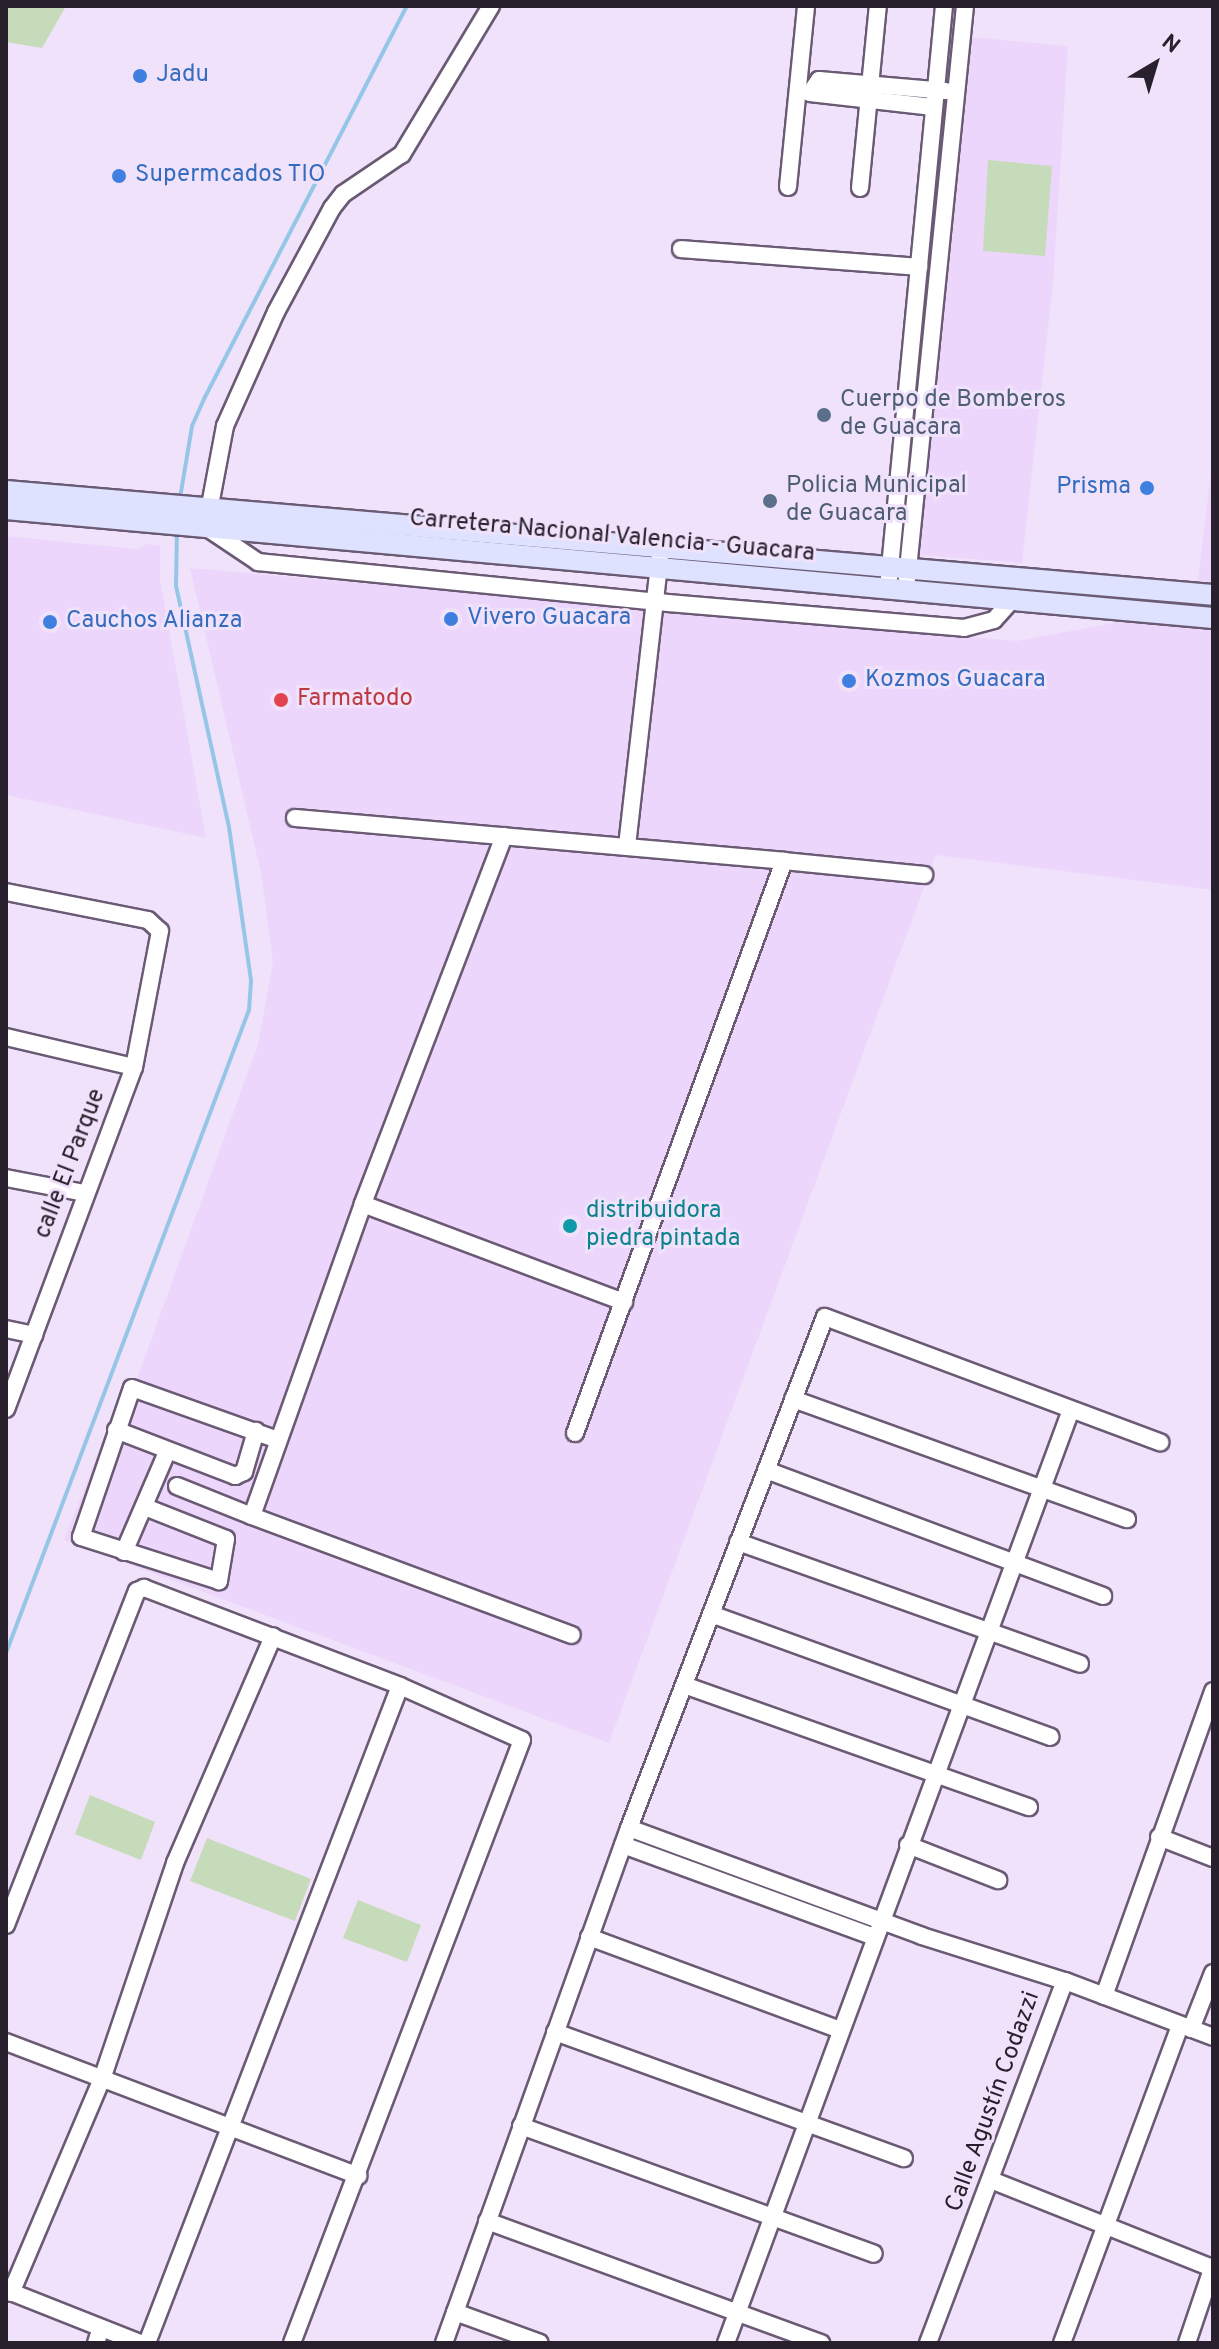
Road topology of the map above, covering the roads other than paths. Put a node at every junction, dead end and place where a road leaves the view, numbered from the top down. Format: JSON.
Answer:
{"nodes":[{"id":1,"x":491,"y":6,"type":"edge"},
{"id":2,"x":806,"y":6,"type":"edge"},
{"id":3,"x":878,"y":6,"type":"edge"},
{"id":4,"x":944,"y":6,"type":"edge"},
{"id":5,"x":965,"y":6,"type":"edge"},
{"id":6,"x":870,"y":84,"type":"junction"},
{"id":7,"x":936,"y":90,"type":"junction"},
{"id":8,"x":955,"y":92,"type":"junction"},
{"id":9,"x":869,"y":102,"type":"junction"},
{"id":10,"x":933,"y":107,"type":"junction"},
{"id":11,"x":788,"y":187,"type":"dead end"},
{"id":12,"x":860,"y":188,"type":"dead end"},
{"id":13,"x":681,"y":249,"type":"dead end"},
{"id":14,"x":919,"y":267,"type":"junction"},
{"id":15,"x":6,"y":491,"type":"edge"},
{"id":16,"x":6,"y":509,"type":"edge"},
{"id":17,"x":187,"y":516,"type":"junction"},
{"id":18,"x":660,"y":558,"type":"junction"},
{"id":19,"x":898,"y":578,"type":"junction"},
{"id":20,"x":1213,"y":595,"type":"edge"},
{"id":21,"x":1014,"y":598,"type":"junction"},
{"id":22,"x":654,"y":602,"type":"junction"},
{"id":23,"x":1213,"y":618,"type":"edge"},
{"id":24,"x":295,"y":818,"type":"dead end"},
{"id":25,"x":504,"y":836,"type":"junction"},
{"id":26,"x":627,"y":846,"type":"junction"},
{"id":27,"x":784,"y":861,"type":"junction"},
{"id":28,"x":924,"y":875,"type":"dead end"},
{"id":29,"x":6,"y":892,"type":"edge"},
{"id":30,"x":6,"y":1037,"type":"edge"},
{"id":31,"x":134,"y":1067,"type":"junction"},
{"id":32,"x":6,"y":1178,"type":"edge"},
{"id":33,"x":85,"y":1193,"type":"junction"},
{"id":34,"x":363,"y":1204,"type":"junction"},
{"id":35,"x":624,"y":1302,"type":"junction"},
{"id":36,"x":6,"y":1329,"type":"edge"},
{"id":37,"x":34,"y":1335,"type":"junction"},
{"id":38,"x":793,"y":1399,"type":"junction"},
{"id":39,"x":6,"y":1409,"type":"edge"},
{"id":40,"x":1071,"y":1410,"type":"junction"},
{"id":41,"x":116,"y":1430,"type":"junction"},
{"id":42,"x":256,"y":1431,"type":"junction"},
{"id":43,"x":575,"y":1433,"type":"dead end"},
{"id":44,"x":278,"y":1440,"type":"junction"},
{"id":45,"x":1160,"y":1442,"type":"dead end"},
{"id":46,"x":167,"y":1452,"type":"junction"},
{"id":47,"x":766,"y":1470,"type":"junction"},
{"id":48,"x":177,"y":1486,"type":"dead end"},
{"id":49,"x":1042,"y":1489,"type":"junction"},
{"id":50,"x":145,"y":1507,"type":"junction"},
{"id":51,"x":252,"y":1516,"type":"junction"},
{"id":52,"x":1127,"y":1519,"type":"dead end"},
{"id":53,"x":738,"y":1542,"type":"junction"},
{"id":54,"x":124,"y":1552,"type":"junction"},
{"id":55,"x":1014,"y":1563,"type":"junction"},
{"id":56,"x":1103,"y":1596,"type":"dead end"},
{"id":57,"x":711,"y":1614,"type":"junction"},
{"id":58,"x":988,"y":1631,"type":"junction"},
{"id":59,"x":572,"y":1635,"type":"dead end"},
{"id":60,"x":273,"y":1636,"type":"junction"},
{"id":61,"x":1080,"y":1664,"type":"dead end"},
{"id":62,"x":684,"y":1685,"type":"junction"},
{"id":63,"x":400,"y":1686,"type":"junction"},
{"id":64,"x":1213,"y":1691,"type":"edge"},
{"id":65,"x":961,"y":1705,"type":"junction"},
{"id":66,"x":1050,"y":1737,"type":"dead end"},
{"id":67,"x":935,"y":1773,"type":"junction"},
{"id":68,"x":1029,"y":1807,"type":"dead end"},
{"id":69,"x":629,"y":1828,"type":"junction"},
{"id":70,"x":1159,"y":1837,"type":"junction"},
{"id":71,"x":623,"y":1845,"type":"junction"},
{"id":72,"x":908,"y":1845,"type":"junction"},
{"id":73,"x":1213,"y":1858,"type":"edge"},
{"id":74,"x":998,"y":1880,"type":"dead end"},
{"id":75,"x":880,"y":1920,"type":"junction"},
{"id":76,"x":6,"y":1925,"type":"edge"},
{"id":77,"x":589,"y":1937,"type":"junction"},
{"id":78,"x":874,"y":1937,"type":"junction"},
{"id":79,"x":1213,"y":1973,"type":"edge"},
{"id":80,"x":1065,"y":1981,"type":"junction"},
{"id":81,"x":1104,"y":1996,"type":"junction"},
{"id":82,"x":1186,"y":2027,"type":"junction"},
{"id":83,"x":840,"y":2030,"type":"junction"},
{"id":84,"x":555,"y":2032,"type":"junction"},
{"id":85,"x":1213,"y":2037,"type":"edge"},
{"id":86,"x":6,"y":2042,"type":"edge"},
{"id":87,"x":102,"y":2079,"type":"junction"},
{"id":88,"x":806,"y":2122,"type":"junction"},
{"id":89,"x":521,"y":2126,"type":"junction"},
{"id":90,"x":230,"y":2127,"type":"junction"},
{"id":91,"x":904,"y":2158,"type":"dead end"},
{"id":92,"x":358,"y":2176,"type":"junction"},
{"id":93,"x":991,"y":2180,"type":"junction"},
{"id":94,"x":772,"y":2217,"type":"junction"},
{"id":95,"x":487,"y":2221,"type":"junction"},
{"id":96,"x":1109,"y":2224,"type":"junction"},
{"id":97,"x":874,"y":2254,"type":"dead end"},
{"id":98,"x":1213,"y":2267,"type":"edge"},
{"id":99,"x":9,"y":2292,"type":"edge"},
{"id":100,"x":455,"y":2312,"type":"junction"},
{"id":101,"x":737,"y":2312,"type":"junction"},
{"id":102,"x":99,"y":2335,"type":"edge"},
{"id":103,"x":140,"y":2343,"type":"edge"},
{"id":104,"x":147,"y":2343,"type":"edge"},
{"id":105,"x":292,"y":2343,"type":"edge"},
{"id":106,"x":444,"y":2343,"type":"edge"},
{"id":107,"x":540,"y":2343,"type":"edge"},
{"id":108,"x":726,"y":2343,"type":"edge"},
{"id":109,"x":821,"y":2343,"type":"edge"},
{"id":110,"x":928,"y":2343,"type":"edge"},
{"id":111,"x":1062,"y":2343,"type":"edge"},
{"id":112,"x":1187,"y":2343,"type":"edge"}],
"edges":[{"from":1,"to":17,"type":"street"},
{"from":2,"to":11,"type":"street"},
{"from":3,"to":6,"type":"street"},
{"from":4,"to":7,"type":"street"},
{"from":5,"to":8,"type":"street"},
{"from":6,"to":7,"type":"street"},
{"from":6,"to":9,"type":"street"},
{"from":6,"to":9,"type":"street"},
{"from":7,"to":8,"type":"street"},
{"from":7,"to":10,"type":"street"},
{"from":8,"to":19,"type":"street"},
{"from":9,"to":10,"type":"street"},
{"from":9,"to":12,"type":"street"},
{"from":10,"to":14,"type":"street"},
{"from":13,"to":14,"type":"street"},
{"from":14,"to":19,"type":"street"},
{"from":15,"to":17,"type":"main road","name":"Carretera Nacional Valencia - Guacara"},
{"from":16,"to":17,"type":"main road","name":"Carretera Nacional Valencia - Guacara"},
{"from":17,"to":18,"type":"main road","name":"Carretera Nacional Valencia - Guacara"},
{"from":17,"to":22,"type":"street"},
{"from":18,"to":19,"type":"main road","name":"Carretera Nacional Valencia - Guacara"},
{"from":18,"to":22,"type":"street"},
{"from":19,"to":20,"type":"main road","name":"Carretera Nacional Valencia - Guacara"},
{"from":19,"to":21,"type":"main road","name":"Carretera Nacional Valencia - Guacara"},
{"from":21,"to":22,"type":"street"},
{"from":21,"to":23,"type":"main road","name":"Carretera Nacional Valencia - Guacara"},
{"from":22,"to":26,"type":"street"},
{"from":24,"to":25,"type":"street"},
{"from":25,"to":26,"type":"street"},
{"from":25,"to":34,"type":"street"},
{"from":26,"to":27,"type":"street"},
{"from":27,"to":28,"type":"street"},
{"from":27,"to":35,"type":"street"},
{"from":29,"to":31,"type":"street","name":"calle El Parque"},
{"from":30,"to":31,"type":"street"},
{"from":31,"to":33,"type":"street","name":"calle El Parque"},
{"from":32,"to":33,"type":"street"},
{"from":33,"to":37,"type":"street","name":"calle El Parque"},
{"from":34,"to":35,"type":"street"},
{"from":34,"to":44,"type":"street"},
{"from":35,"to":43,"type":"street"},
{"from":36,"to":37,"type":"street"},
{"from":37,"to":39,"type":"street","name":"calle El Parque"},
{"from":38,"to":40,"type":"street"},
{"from":38,"to":47,"type":"street"},
{"from":38,"to":49,"type":"street"},
{"from":40,"to":45,"type":"street"},
{"from":40,"to":49,"type":"street"},
{"from":41,"to":42,"type":"street"},
{"from":41,"to":46,"type":"street"},
{"from":41,"to":54,"type":"street"},
{"from":42,"to":44,"type":"street"},
{"from":42,"to":46,"type":"street"},
{"from":44,"to":51,"type":"street"},
{"from":46,"to":50,"type":"street"},
{"from":47,"to":53,"type":"street"},
{"from":47,"to":55,"type":"street"},
{"from":48,"to":51,"type":"street"},
{"from":49,"to":52,"type":"street"},
{"from":49,"to":55,"type":"street"},
{"from":50,"to":54,"type":"street"},
{"from":50,"to":54,"type":"street"},
{"from":51,"to":59,"type":"street"},
{"from":53,"to":57,"type":"street"},
{"from":53,"to":58,"type":"street"},
{"from":55,"to":56,"type":"street"},
{"from":55,"to":58,"type":"street"},
{"from":57,"to":62,"type":"street"},
{"from":57,"to":65,"type":"street"},
{"from":58,"to":61,"type":"street"},
{"from":58,"to":65,"type":"street"},
{"from":60,"to":63,"type":"street"},
{"from":60,"to":76,"type":"street"},
{"from":60,"to":87,"type":"street"},
{"from":62,"to":67,"type":"street"},
{"from":62,"to":69,"type":"street"},
{"from":63,"to":90,"type":"street"},
{"from":63,"to":92,"type":"street"},
{"from":64,"to":70,"type":"street"},
{"from":65,"to":66,"type":"street"},
{"from":65,"to":67,"type":"street"},
{"from":67,"to":68,"type":"street"},
{"from":67,"to":72,"type":"street"},
{"from":69,"to":71,"type":"street"},
{"from":69,"to":75,"type":"street"},
{"from":70,"to":73,"type":"street"},
{"from":70,"to":81,"type":"street"},
{"from":71,"to":77,"type":"street"},
{"from":71,"to":78,"type":"street"},
{"from":72,"to":74,"type":"street"},
{"from":72,"to":75,"type":"street"},
{"from":75,"to":78,"type":"street"},
{"from":75,"to":80,"type":"street"},
{"from":77,"to":83,"type":"street"},
{"from":77,"to":84,"type":"street"},
{"from":78,"to":83,"type":"street"},
{"from":79,"to":82,"type":"street"},
{"from":80,"to":81,"type":"street","name":"Calle Agustín Codazzi"},
{"from":80,"to":93,"type":"street","name":"Calle Agustín Codazzi"},
{"from":81,"to":82,"type":"street","name":"Calle Agustín Codazzi"},
{"from":82,"to":85,"type":"street","name":"Calle Agustín Codazzi"},
{"from":82,"to":96,"type":"street"},
{"from":83,"to":88,"type":"street"},
{"from":84,"to":88,"type":"street"},
{"from":84,"to":89,"type":"street"},
{"from":86,"to":87,"type":"street"},
{"from":87,"to":90,"type":"street"},
{"from":87,"to":99,"type":"street"},
{"from":88,"to":91,"type":"street"},
{"from":88,"to":94,"type":"street"},
{"from":89,"to":94,"type":"street"},
{"from":89,"to":95,"type":"street"},
{"from":90,"to":92,"type":"street"},
{"from":90,"to":104,"type":"street"},
{"from":92,"to":105,"type":"street"},
{"from":93,"to":96,"type":"street"},
{"from":93,"to":110,"type":"street","name":"Calle Agustín Codazzi"},
{"from":94,"to":97,"type":"street"},
{"from":94,"to":101,"type":"street"},
{"from":95,"to":100,"type":"street"},
{"from":95,"to":101,"type":"street"},
{"from":96,"to":98,"type":"street"},
{"from":96,"to":111,"type":"street"},
{"from":98,"to":112,"type":"street"},
{"from":99,"to":102,"type":"street"},
{"from":100,"to":106,"type":"street"},
{"from":100,"to":107,"type":"street"},
{"from":101,"to":108,"type":"street"},
{"from":101,"to":109,"type":"street"},
{"from":102,"to":103,"type":"street"}]}
